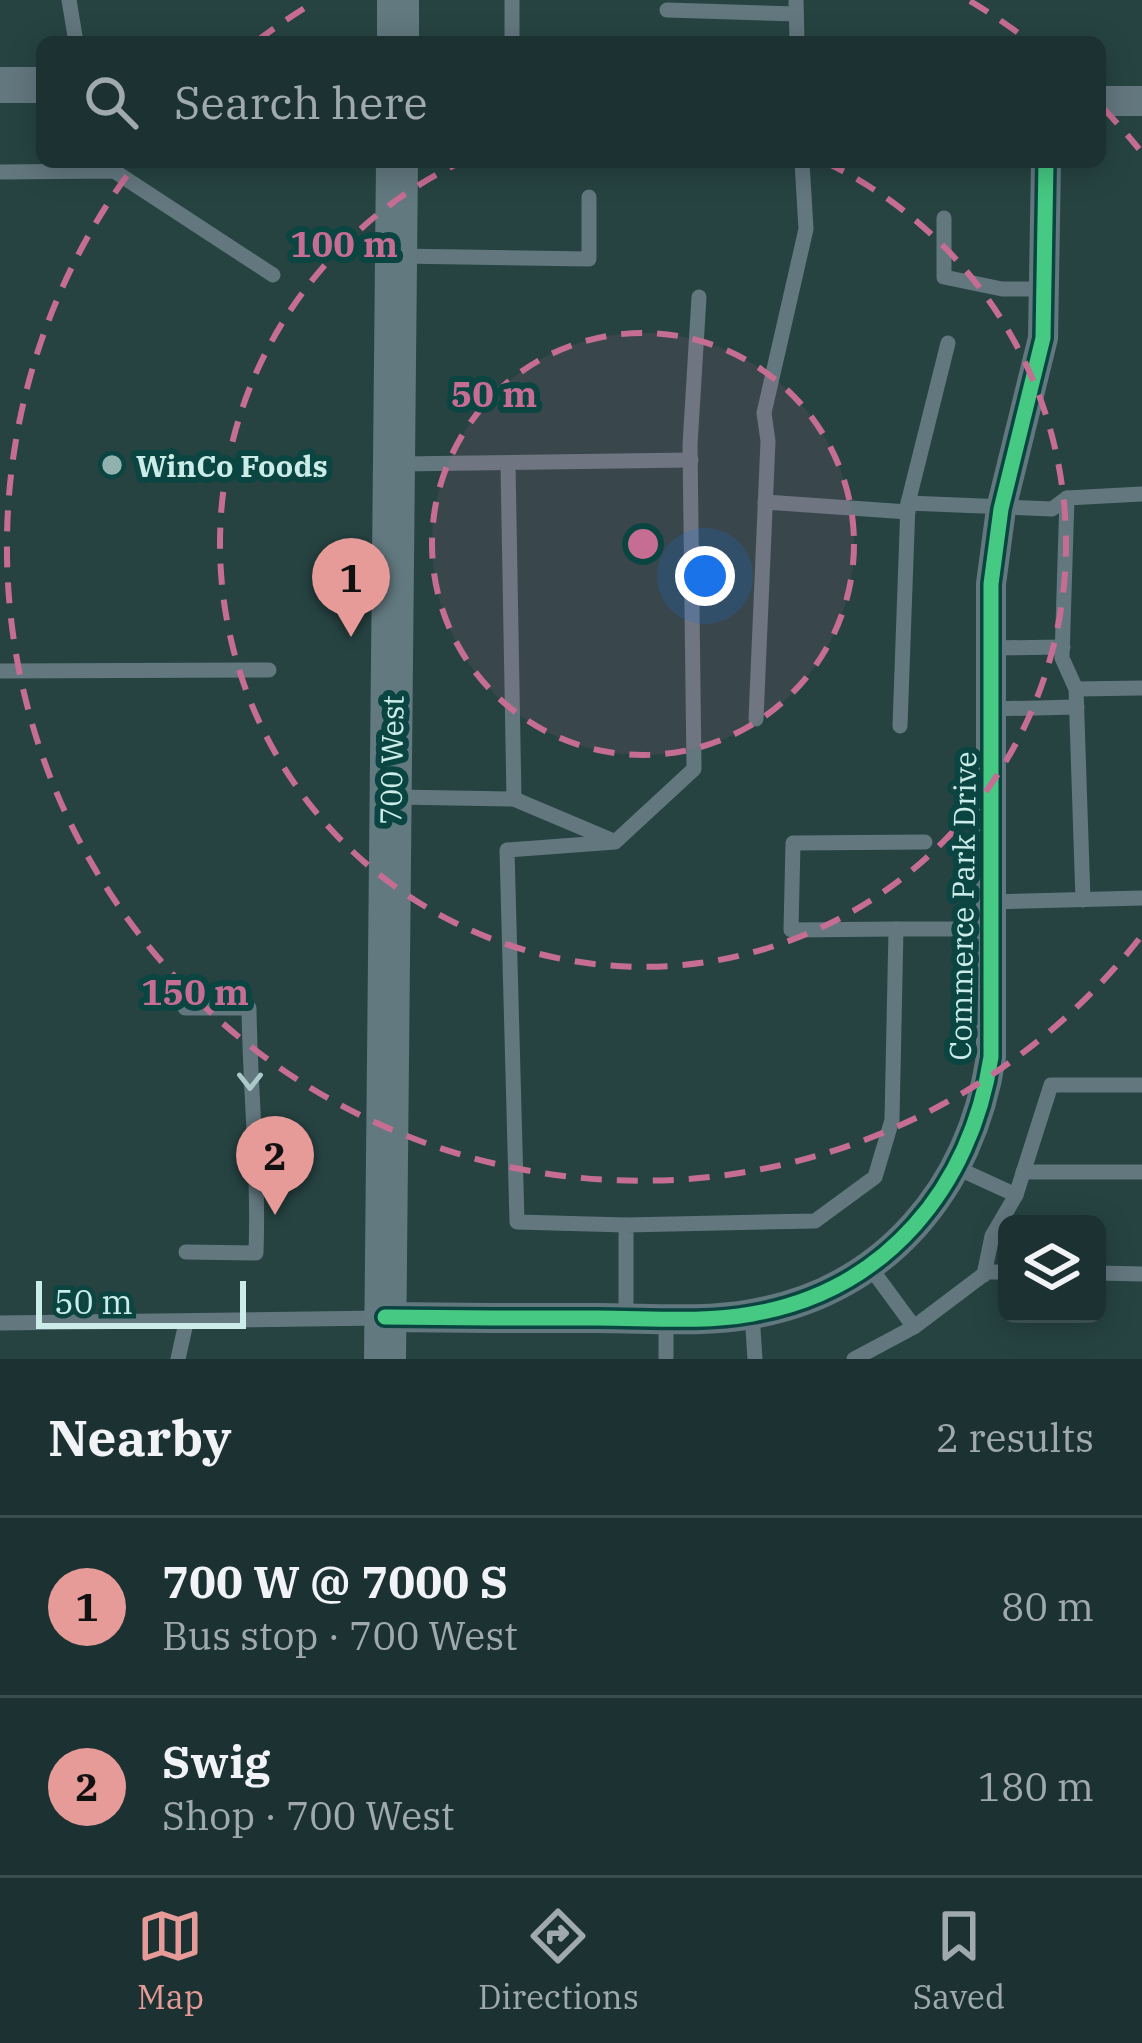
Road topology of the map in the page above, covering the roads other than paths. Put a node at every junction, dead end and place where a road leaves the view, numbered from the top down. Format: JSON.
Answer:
{"nodes":[{"id":1,"x":69,"y":0,"type":"edge"},
{"id":2,"x":398,"y":0,"type":"edge"},
{"id":3,"x":512,"y":0,"type":"edge"},
{"id":4,"x":796,"y":7,"type":"edge"},
{"id":5,"x":667,"y":10,"type":"dead end"},
{"id":6,"x":75,"y":36,"type":"edge"},
{"id":7,"x":398,"y":36,"type":"edge"},
{"id":8,"x":512,"y":36,"type":"edge"},
{"id":9,"x":0,"y":85,"type":"edge"},
{"id":10,"x":36,"y":85,"type":"edge"},
{"id":11,"x":1106,"y":100,"type":"edge"},
{"id":12,"x":1142,"y":101,"type":"edge"},
{"id":13,"x":397,"y":168,"type":"edge"},
{"id":14,"x":802,"y":168,"type":"edge"},
{"id":15,"x":1046,"y":168,"type":"edge"},
{"id":16,"x":0,"y":172,"type":"edge"},
{"id":17,"x":590,"y":197,"type":"dead end"},
{"id":18,"x":944,"y":218,"type":"dead end"},
{"id":19,"x":396,"y":256,"type":"junction"},
{"id":20,"x":273,"y":275,"type":"dead end"},
{"id":21,"x":1046,"y":289,"type":"junction"},
{"id":22,"x":699,"y":297,"type":"dead end"},
{"id":23,"x":948,"y":343,"type":"dead end"},
{"id":24,"x":691,"y":460,"type":"junction"},
{"id":25,"x":394,"y":464,"type":"junction"},
{"id":26,"x":508,"y":464,"type":"junction"},
{"id":27,"x":1142,"y":494,"type":"edge"},
{"id":28,"x":1067,"y":498,"type":"junction"},
{"id":29,"x":766,"y":502,"type":"junction"},
{"id":30,"x":908,"y":508,"type":"junction"},
{"id":31,"x":1001,"y":509,"type":"junction"},
{"id":32,"x":1063,"y":646,"type":"junction"},
{"id":33,"x":991,"y":647,"type":"junction"},
{"id":34,"x":0,"y":670,"type":"edge"},
{"id":35,"x":269,"y":670,"type":"dead end"},
{"id":36,"x":1142,"y":688,"type":"edge"},
{"id":37,"x":1076,"y":689,"type":"junction"},
{"id":38,"x":1077,"y":707,"type":"junction"},
{"id":39,"x":991,"y":709,"type":"junction"},
{"id":40,"x":756,"y":719,"type":"dead end"},
{"id":41,"x":900,"y":726,"type":"dead end"},
{"id":42,"x":390,"y":796,"type":"junction"},
{"id":43,"x":514,"y":799,"type":"junction"},
{"id":44,"x":615,"y":842,"type":"junction"},
{"id":45,"x":925,"y":842,"type":"dead end"},
{"id":46,"x":1142,"y":898,"type":"edge"},
{"id":47,"x":1082,"y":900,"type":"junction"},
{"id":48,"x":992,"y":915,"type":"junction"},
{"id":49,"x":896,"y":929,"type":"junction"},
{"id":50,"x":185,"y":1008,"type":"dead end"},
{"id":51,"x":1142,"y":1084,"type":"edge"},
{"id":52,"x":957,"y":1168,"type":"junction"},
{"id":53,"x":1023,"y":1172,"type":"junction"},
{"id":54,"x":1142,"y":1172,"type":"edge"},
{"id":55,"x":1016,"y":1195,"type":"junction"},
{"id":56,"x":626,"y":1225,"type":"junction"},
{"id":57,"x":186,"y":1252,"type":"dead end"},
{"id":58,"x":870,"y":1267,"type":"junction"},
{"id":59,"x":998,"y":1273,"type":"edge"},
{"id":60,"x":1106,"y":1273,"type":"edge"},
{"id":61,"x":984,"y":1274,"type":"junction"},
{"id":62,"x":1142,"y":1274,"type":"edge"},
{"id":63,"x":752,"y":1314,"type":"junction"},
{"id":64,"x":626,"y":1318,"type":"junction"},
{"id":65,"x":666,"y":1318,"type":"junction"},
{"id":66,"x":0,"y":1323,"type":"edge"},
{"id":67,"x":187,"y":1323,"type":"junction"},
{"id":68,"x":914,"y":1327,"type":"junction"},
{"id":69,"x":385,"y":1338,"type":"edge"},
{"id":70,"x":178,"y":1359,"type":"edge"},
{"id":71,"x":666,"y":1359,"type":"edge"},
{"id":72,"x":755,"y":1359,"type":"edge"},
{"id":73,"x":854,"y":1359,"type":"edge"}],
"edges":[{"from":1,"to":6,"type":"lane"},
{"from":2,"to":7,"type":"main road"},
{"from":3,"to":8,"type":"lane"},
{"from":4,"to":5,"type":"lane"},
{"from":9,"to":10,"type":"street"},
{"from":11,"to":12,"type":"street"},
{"from":13,"to":19,"type":"main road","name":"700 West"},
{"from":14,"to":29,"type":"lane"},
{"from":15,"to":21,"type":"street","name":"Commerce Park Drive"},
{"from":16,"to":20,"type":"lane"},
{"from":17,"to":19,"type":"lane"},
{"from":18,"to":21,"type":"lane"},
{"from":19,"to":25,"type":"main road","name":"700 West"},
{"from":21,"to":31,"type":"street","name":"Commerce Park Drive"},
{"from":22,"to":24,"type":"lane"},
{"from":23,"to":30,"type":"lane"},
{"from":24,"to":26,"type":"lane"},
{"from":24,"to":44,"type":"lane"},
{"from":25,"to":26,"type":"lane"},
{"from":25,"to":42,"type":"main road","name":"700 West"},
{"from":26,"to":43,"type":"lane"},
{"from":27,"to":28,"type":"lane"},
{"from":28,"to":31,"type":"lane"},
{"from":28,"to":32,"type":"lane"},
{"from":29,"to":30,"type":"lane"},
{"from":29,"to":40,"type":"lane"},
{"from":30,"to":31,"type":"lane"},
{"from":30,"to":41,"type":"lane"},
{"from":31,"to":33,"type":"street","name":"Commerce Park Drive"},
{"from":32,"to":33,"type":"lane"},
{"from":32,"to":37,"type":"lane"},
{"from":33,"to":39,"type":"street","name":"Commerce Park Drive"},
{"from":34,"to":35,"type":"lane"},
{"from":36,"to":37,"type":"lane"},
{"from":37,"to":38,"type":"lane"},
{"from":38,"to":39,"type":"lane"},
{"from":38,"to":47,"type":"lane"},
{"from":39,"to":48,"type":"street","name":"Commerce Park Drive"},
{"from":42,"to":43,"type":"lane"},
{"from":42,"to":69,"type":"main road","name":"700 West"},
{"from":43,"to":44,"type":"lane"},
{"from":44,"to":56,"type":"lane"},
{"from":45,"to":49,"type":"lane"},
{"from":46,"to":47,"type":"lane"},
{"from":47,"to":48,"type":"lane"},
{"from":48,"to":49,"type":"lane"},
{"from":48,"to":52,"type":"street","name":"Commerce Park Drive"},
{"from":49,"to":56,"type":"lane"},
{"from":50,"to":57,"type":"lane","one_way":true},
{"from":51,"to":53,"type":"lane"},
{"from":52,"to":55,"type":"lane"},
{"from":52,"to":58,"type":"street","name":"Commerce Park Drive"},
{"from":53,"to":54,"type":"lane"},
{"from":53,"to":55,"type":"lane"},
{"from":55,"to":61,"type":"lane"},
{"from":56,"to":64,"type":"lane"},
{"from":58,"to":63,"type":"street","name":"Commerce Park Drive"},
{"from":58,"to":68,"type":"lane"},
{"from":59,"to":61,"type":"lane"},
{"from":60,"to":62,"type":"lane"},
{"from":61,"to":68,"type":"lane"},
{"from":63,"to":65,"type":"street","name":"Commerce Park Drive"},
{"from":63,"to":72,"type":"lane"},
{"from":64,"to":65,"type":"street","name":"Commerce Park Drive"},
{"from":64,"to":69,"type":"street","name":"Commerce Park Drive"},
{"from":65,"to":71,"type":"lane"},
{"from":66,"to":67,"type":"lane"},
{"from":67,"to":69,"type":"lane"},
{"from":67,"to":70,"type":"lane"},
{"from":68,"to":73,"type":"lane"}]}
